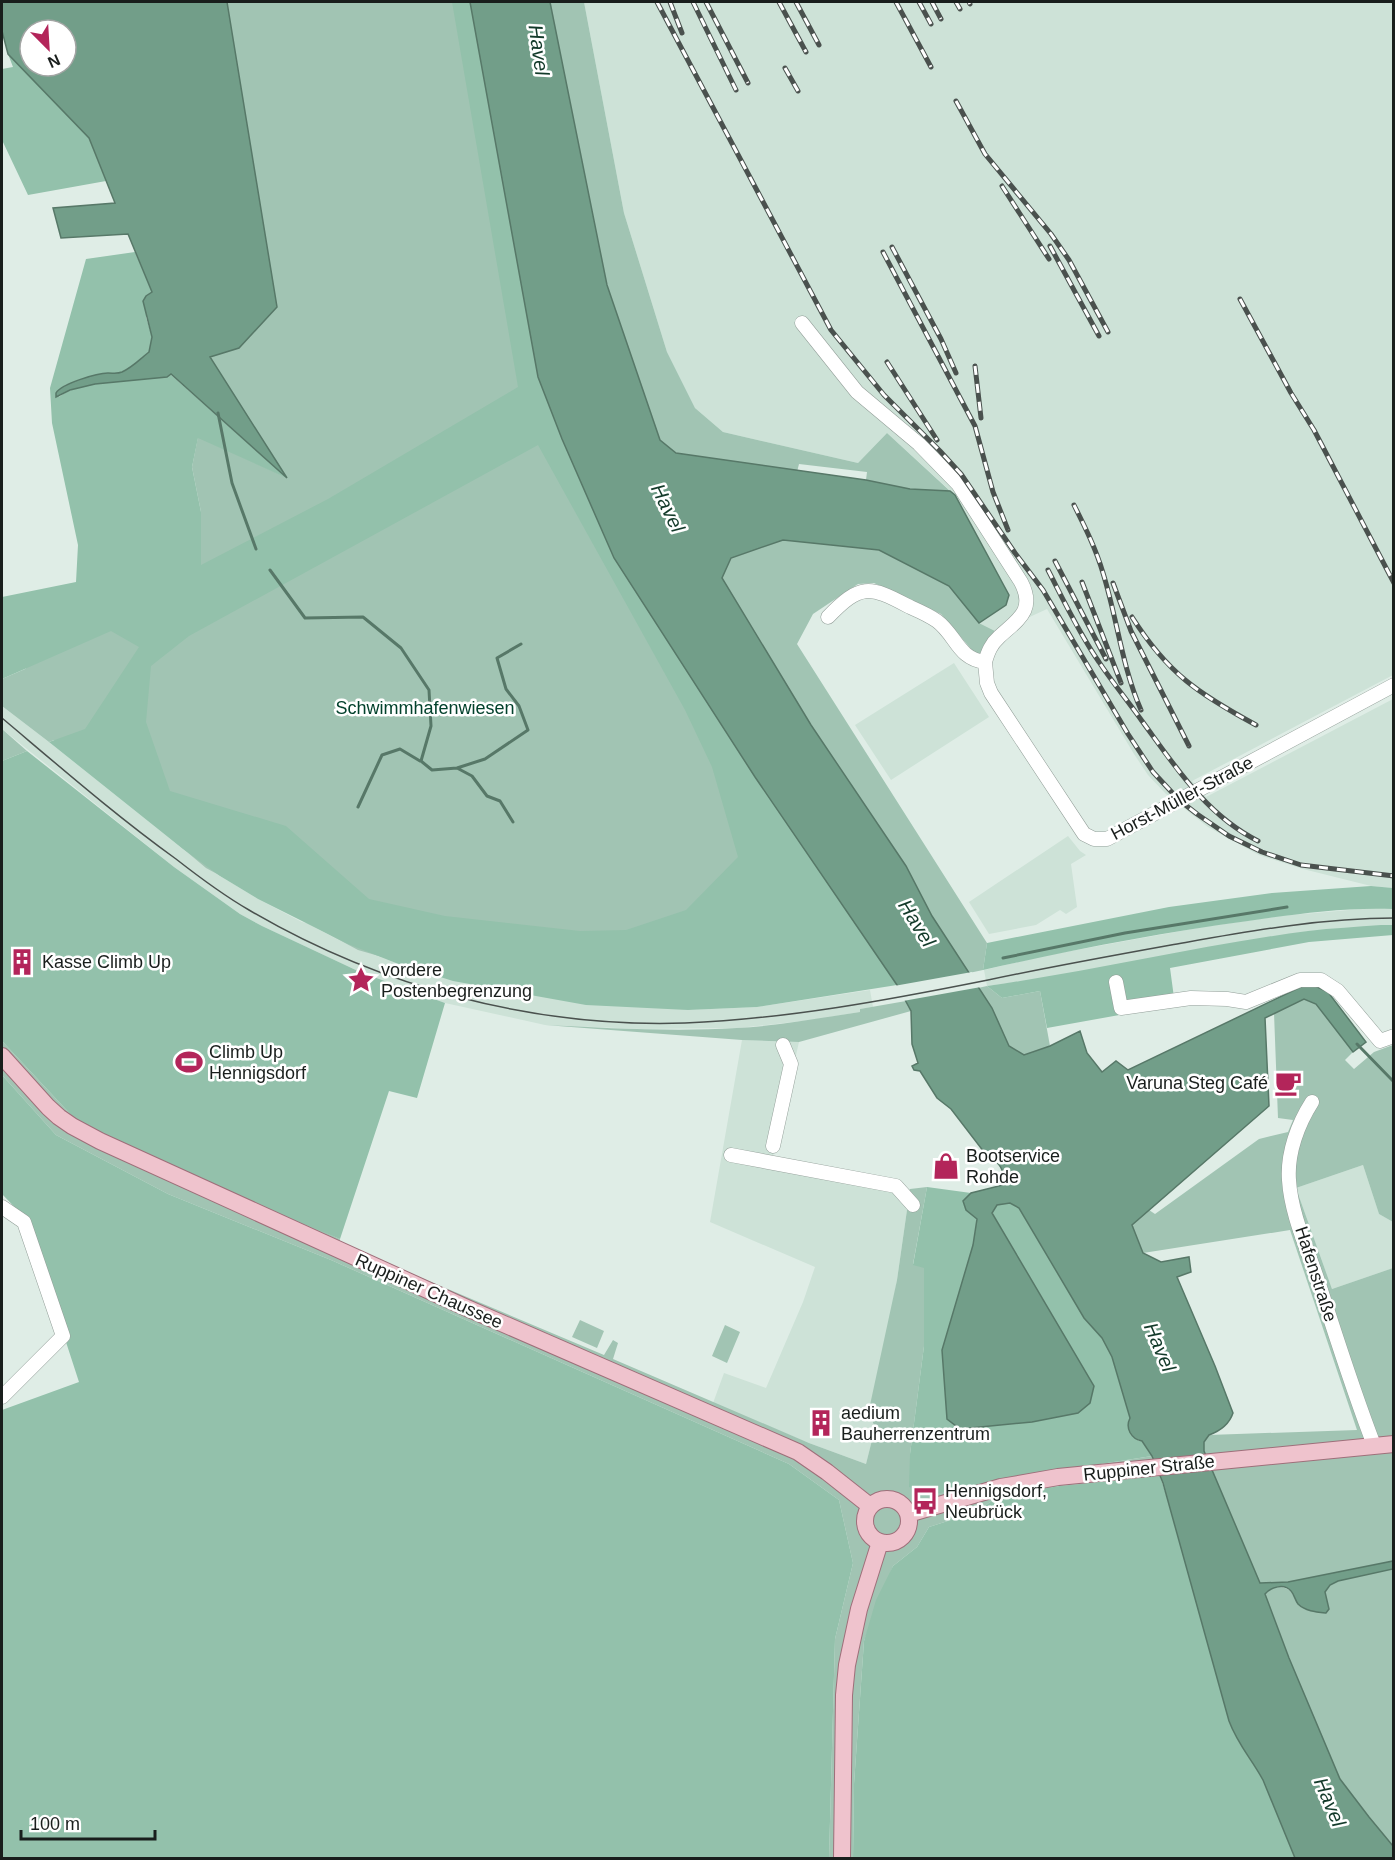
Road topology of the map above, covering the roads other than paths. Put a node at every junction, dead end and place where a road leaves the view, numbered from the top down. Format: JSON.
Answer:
{"nodes":[{"id":1,"x":802,"y":323,"type":"dead end"},
{"id":2,"x":828,"y":617,"type":"dead end"},
{"id":3,"x":985,"y":662,"type":"junction"},
{"id":4,"x":1394,"y":685,"type":"edge"},
{"id":5,"x":1116,"y":982,"type":"dead end"},
{"id":6,"x":1387,"y":1038,"type":"edge"},
{"id":7,"x":783,"y":1045,"type":"dead end"},
{"id":8,"x":2,"y":1056,"type":"edge"},
{"id":9,"x":1312,"y":1102,"type":"dead end"},
{"id":10,"x":773,"y":1146,"type":"dead end"},
{"id":11,"x":731,"y":1155,"type":"dead end"},
{"id":12,"x":913,"y":1205,"type":"dead end"},
{"id":13,"x":2,"y":1207,"type":"edge"},
{"id":14,"x":2,"y":1396,"type":"edge"},
{"id":15,"x":1394,"y":1444,"type":"edge"},
{"id":16,"x":1374,"y":1445,"type":"junction"},
{"id":17,"x":870,"y":1506,"type":"junction"},
{"id":18,"x":908,"y":1514,"type":"junction"},
{"id":19,"x":880,"y":1542,"type":"junction"},
{"id":20,"x":842,"y":1858,"type":"edge"}],
"edges":[{"from":1,"to":3,"type":"street"},
{"from":2,"to":3,"type":"street"},
{"from":3,"to":4,"type":"street","name":"Horst-Müller-Straße"},
{"from":5,"to":6,"type":"street"},
{"from":7,"to":10,"type":"street"},
{"from":8,"to":17,"type":"main road","name":"Ruppiner Chaussee"},
{"from":9,"to":16,"type":"street","name":"Hafenstraße"},
{"from":11,"to":12,"type":"street"},
{"from":13,"to":14,"type":"street"},
{"from":15,"to":16,"type":"main road","name":"Ruppiner Straße"},
{"from":16,"to":18,"type":"main road","name":"Ruppiner Straße"},
{"from":17,"to":18,"type":"main road"},
{"from":17,"to":19,"type":"main road"},
{"from":18,"to":19,"type":"main road"},
{"from":19,"to":20,"type":"main road"}]}
